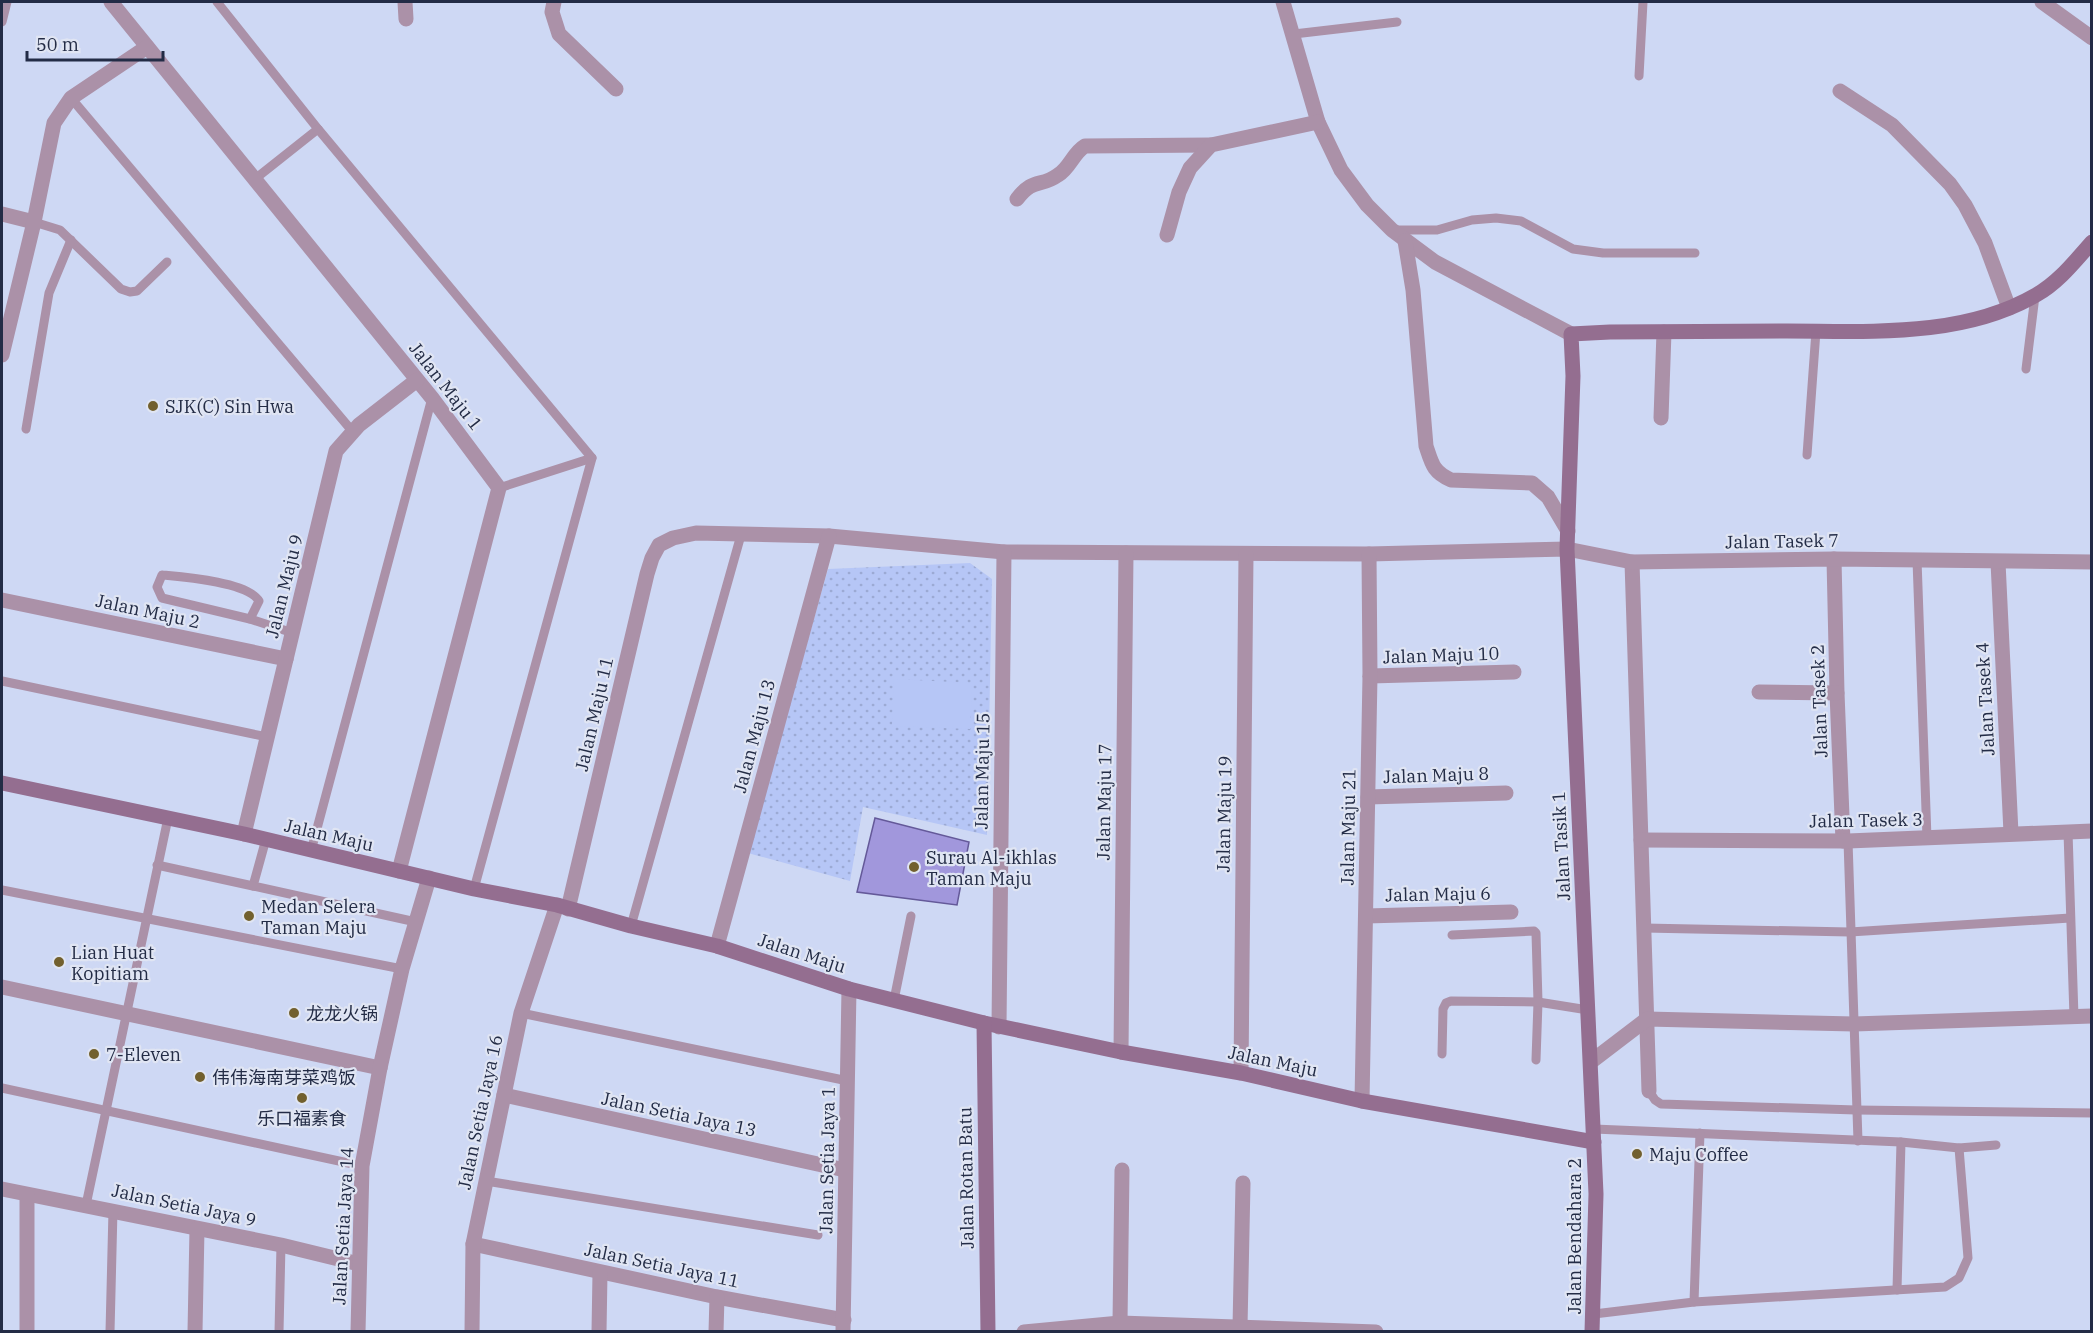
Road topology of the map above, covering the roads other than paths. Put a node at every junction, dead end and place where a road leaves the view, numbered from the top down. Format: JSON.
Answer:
{"nodes":[{"id":1,"x":7,"y":2,"type":"edge"},
{"id":2,"x":111,"y":2,"type":"edge"},
{"id":3,"x":217,"y":2,"type":"edge"},
{"id":4,"x":405,"y":2,"type":"edge"},
{"id":5,"x":554,"y":2,"type":"edge"},
{"id":6,"x":1283,"y":2,"type":"edge"},
{"id":7,"x":1643,"y":2,"type":"edge"},
{"id":8,"x":2042,"y":2,"type":"edge"},
{"id":9,"x":406,"y":19,"type":"dead end"},
{"id":10,"x":2,"y":22,"type":"edge"},
{"id":11,"x":1397,"y":22,"type":"dead end"},
{"id":12,"x":1294,"y":34,"type":"junction"},
{"id":13,"x":2091,"y":38,"type":"edge"},
{"id":14,"x":147,"y":47,"type":"junction"},
{"id":15,"x":1639,"y":76,"type":"dead end"},
{"id":16,"x":616,"y":89,"type":"dead end"},
{"id":17,"x":1840,"y":91,"type":"dead end"},
{"id":18,"x":71,"y":98,"type":"junction"},
{"id":19,"x":1318,"y":122,"type":"junction"},
{"id":20,"x":318,"y":129,"type":"junction"},
{"id":21,"x":1211,"y":145,"type":"junction"},
{"id":22,"x":255,"y":179,"type":"junction"},
{"id":23,"x":1017,"y":199,"type":"dead end"},
{"id":24,"x":2,"y":214,"type":"edge"},
{"id":25,"x":34,"y":222,"type":"junction"},
{"id":26,"x":1392,"y":230,"type":"junction"},
{"id":27,"x":1167,"y":235,"type":"dead end"},
{"id":28,"x":71,"y":240,"type":"junction"},
{"id":29,"x":1405,"y":241,"type":"junction"},
{"id":30,"x":2091,"y":242,"type":"edge"},
{"id":31,"x":1695,"y":253,"type":"dead end"},
{"id":32,"x":167,"y":262,"type":"dead end"},
{"id":33,"x":2035,"y":296,"type":"junction"},
{"id":34,"x":2009,"y":308,"type":"junction"},
{"id":35,"x":1816,"y":331,"type":"junction"},
{"id":36,"x":1664,"y":332,"type":"junction"},
{"id":37,"x":1571,"y":334,"type":"junction"},
{"id":38,"x":2,"y":356,"type":"edge"},
{"id":39,"x":2026,"y":369,"type":"dead end"},
{"id":40,"x":417,"y":380,"type":"junction"},
{"id":41,"x":432,"y":398,"type":"junction"},
{"id":42,"x":1661,"y":418,"type":"dead end"},
{"id":43,"x":26,"y":429,"type":"dead end"},
{"id":44,"x":353,"y":432,"type":"junction"},
{"id":45,"x":1807,"y":455,"type":"dead end"},
{"id":46,"x":592,"y":458,"type":"junction"},
{"id":47,"x":499,"y":488,"type":"junction"},
{"id":48,"x":1568,"y":531,"type":"junction"},
{"id":49,"x":741,"y":535,"type":"junction"},
{"id":50,"x":829,"y":536,"type":"junction"},
{"id":51,"x":673,"y":538,"type":"joint"},
{"id":52,"x":1567,"y":549,"type":"junction"},
{"id":53,"x":1004,"y":552,"type":"junction"},
{"id":54,"x":1126,"y":553,"type":"junction"},
{"id":55,"x":1369,"y":554,"type":"junction"},
{"id":56,"x":1246,"y":555,"type":"junction"},
{"id":57,"x":1834,"y":560,"type":"junction"},
{"id":58,"x":1917,"y":560,"type":"junction"},
{"id":59,"x":1632,"y":562,"type":"junction"},
{"id":60,"x":1998,"y":562,"type":"junction"},
{"id":61,"x":2091,"y":562,"type":"edge"},
{"id":62,"x":2,"y":600,"type":"edge"},
{"id":63,"x":250,"y":620,"type":"junction"},
{"id":64,"x":292,"y":633,"type":"junction"},
{"id":65,"x":286,"y":659,"type":"junction"},
{"id":66,"x":1514,"y":672,"type":"dead end"},
{"id":67,"x":1370,"y":676,"type":"junction"},
{"id":68,"x":2,"y":681,"type":"edge"},
{"id":69,"x":1759,"y":692,"type":"dead end"},
{"id":70,"x":1837,"y":693,"type":"junction"},
{"id":71,"x":267,"y":737,"type":"junction"},
{"id":72,"x":2,"y":783,"type":"edge"},
{"id":73,"x":1506,"y":793,"type":"dead end"},
{"id":74,"x":1368,"y":797,"type":"junction"},
{"id":75,"x":168,"y":818,"type":"junction"},
{"id":76,"x":2091,"y":831,"type":"edge"},
{"id":77,"x":2068,"y":832,"type":"junction"},
{"id":78,"x":244,"y":834,"type":"junction"},
{"id":79,"x":2011,"y":834,"type":"junction"},
{"id":80,"x":1927,"y":838,"type":"junction"},
{"id":81,"x":266,"y":839,"type":"junction"},
{"id":82,"x":1641,"y":840,"type":"junction"},
{"id":83,"x":1846,"y":841,"type":"junction"},
{"id":84,"x":311,"y":851,"type":"junction"},
{"id":85,"x":157,"y":865,"type":"junction"},
{"id":86,"x":399,"y":871,"type":"junction"},
{"id":87,"x":429,"y":878,"type":"junction"},
{"id":88,"x":254,"y":886,"type":"junction"},
{"id":89,"x":474,"y":889,"type":"junction"},
{"id":90,"x":2,"y":891,"type":"edge"},
{"id":91,"x":562,"y":907,"type":"junction"},
{"id":92,"x":1511,"y":912,"type":"dead end"},
{"id":93,"x":911,"y":916,"type":"dead end"},
{"id":94,"x":1366,"y":916,"type":"junction"},
{"id":95,"x":2070,"y":918,"type":"junction"},
{"id":96,"x":145,"y":919,"type":"junction"},
{"id":97,"x":417,"y":922,"type":"junction"},
{"id":98,"x":631,"y":926,"type":"junction"},
{"id":99,"x":1644,"y":928,"type":"junction"},
{"id":100,"x":1850,"y":932,"type":"junction"},
{"id":101,"x":1452,"y":935,"type":"dead end"},
{"id":102,"x":717,"y":946,"type":"junction"},
{"id":103,"x":402,"y":969,"type":"junction"},
{"id":104,"x":2,"y":987,"type":"edge"},
{"id":105,"x":849,"y":990,"type":"junction"},
{"id":106,"x":894,"y":999,"type":"junction"},
{"id":107,"x":1538,"y":1002,"type":"junction"},
{"id":108,"x":1588,"y":1010,"type":"junction"},
{"id":109,"x":520,"y":1013,"type":"junction"},
{"id":110,"x":126,"y":1014,"type":"junction"},
{"id":111,"x":2091,"y":1016,"type":"edge"},
{"id":112,"x":2074,"y":1017,"type":"junction"},
{"id":113,"x":1647,"y":1019,"type":"junction"},
{"id":114,"x":1854,"y":1024,"type":"junction"},
{"id":115,"x":991,"y":1025,"type":"junction"},
{"id":116,"x":1121,"y":1052,"type":"junction"},
{"id":117,"x":1442,"y":1054,"type":"dead end"},
{"id":118,"x":1536,"y":1060,"type":"dead end"},
{"id":119,"x":1592,"y":1061,"type":"junction"},
{"id":120,"x":380,"y":1068,"type":"junction"},
{"id":121,"x":1241,"y":1073,"type":"junction"},
{"id":122,"x":848,"y":1081,"type":"junction"},
{"id":123,"x":2,"y":1088,"type":"edge"},
{"id":124,"x":1649,"y":1091,"type":"joint"},
{"id":125,"x":504,"y":1095,"type":"junction"},
{"id":126,"x":1362,"y":1101,"type":"junction"},
{"id":127,"x":1856,"y":1110,"type":"junction"},
{"id":128,"x":105,"y":1111,"type":"junction"},
{"id":129,"x":2091,"y":1113,"type":"edge"},
{"id":130,"x":1700,"y":1133,"type":"junction"},
{"id":131,"x":1594,"y":1135,"type":"junction"},
{"id":132,"x":1858,"y":1141,"type":"junction"},
{"id":133,"x":1901,"y":1142,"type":"junction"},
{"id":134,"x":1996,"y":1145,"type":"dead end"},
{"id":135,"x":1959,"y":1148,"type":"junction"},
{"id":136,"x":362,"y":1166,"type":"junction"},
{"id":137,"x":845,"y":1170,"type":"junction"},
{"id":138,"x":1122,"y":1170,"type":"dead end"},
{"id":139,"x":486,"y":1181,"type":"junction"},
{"id":140,"x":1243,"y":1183,"type":"dead end"},
{"id":141,"x":2,"y":1189,"type":"edge"},
{"id":142,"x":27,"y":1195,"type":"junction"},
{"id":143,"x":86,"y":1205,"type":"junction"},
{"id":144,"x":113,"y":1210,"type":"junction"},
{"id":145,"x":197,"y":1229,"type":"junction"},
{"id":146,"x":818,"y":1235,"type":"dead end"},
{"id":147,"x":473,"y":1244,"type":"junction"},
{"id":148,"x":281,"y":1245,"type":"junction"},
{"id":149,"x":358,"y":1264,"type":"junction"},
{"id":150,"x":600,"y":1273,"type":"junction"},
{"id":151,"x":1897,"y":1290,"type":"junction"},
{"id":152,"x":717,"y":1297,"type":"junction"},
{"id":153,"x":1694,"y":1302,"type":"junction"},
{"id":154,"x":1594,"y":1314,"type":"junction"},
{"id":155,"x":1120,"y":1323,"type":"junction"},
{"id":156,"x":843,"y":1326,"type":"edge"},
{"id":157,"x":1240,"y":1326,"type":"junction"},
{"id":158,"x":27,"y":1332,"type":"edge"},
{"id":159,"x":110,"y":1332,"type":"edge"},
{"id":160,"x":195,"y":1332,"type":"edge"},
{"id":161,"x":279,"y":1332,"type":"edge"},
{"id":162,"x":358,"y":1332,"type":"edge"},
{"id":163,"x":472,"y":1332,"type":"edge"},
{"id":164,"x":599,"y":1332,"type":"edge"},
{"id":165,"x":716,"y":1332,"type":"edge"},
{"id":166,"x":988,"y":1332,"type":"edge"},
{"id":167,"x":1024,"y":1332,"type":"edge"},
{"id":168,"x":1376,"y":1332,"type":"edge"},
{"id":169,"x":1592,"y":1332,"type":"edge"}],
"edges":[{"from":1,"to":10,"type":"lane"},
{"from":2,"to":14,"type":"street","name":"Jalan Maju 1"},
{"from":3,"to":20,"type":"lane"},
{"from":4,"to":9,"type":"street"},
{"from":5,"to":16,"type":"street"},
{"from":6,"to":12,"type":"street"},
{"from":7,"to":15,"type":"lane"},
{"from":8,"to":13,"type":"street"},
{"from":11,"to":12,"type":"lane"},
{"from":12,"to":19,"type":"street"},
{"from":14,"to":18,"type":"street"},
{"from":14,"to":22,"type":"street","name":"Jalan Maju 1"},
{"from":17,"to":34,"type":"street"},
{"from":18,"to":25,"type":"street"},
{"from":18,"to":44,"type":"lane"},
{"from":19,"to":21,"type":"street"},
{"from":19,"to":26,"type":"street"},
{"from":20,"to":22,"type":"lane"},
{"from":20,"to":46,"type":"lane"},
{"from":21,"to":23,"type":"street"},
{"from":21,"to":27,"type":"street"},
{"from":22,"to":40,"type":"street","name":"Jalan Maju 1"},
{"from":24,"to":25,"type":"street"},
{"from":25,"to":28,"type":"lane"},
{"from":25,"to":38,"type":"street"},
{"from":26,"to":29,"type":"street"},
{"from":26,"to":31,"type":"lane"},
{"from":28,"to":32,"type":"lane"},
{"from":28,"to":43,"type":"lane"},
{"from":29,"to":37,"type":"street"},
{"from":29,"to":48,"type":"street"},
{"from":30,"to":33,"type":"street"},
{"from":33,"to":34,"type":"street"},
{"from":33,"to":39,"type":"lane"},
{"from":34,"to":35,"type":"street"},
{"from":35,"to":36,"type":"street"},
{"from":35,"to":45,"type":"lane"},
{"from":36,"to":37,"type":"street"},
{"from":36,"to":42,"type":"street"},
{"from":37,"to":48,"type":"street","name":"Jalan Tasik 1"},
{"from":40,"to":41,"type":"street","name":"Jalan Maju 1"},
{"from":40,"to":44,"type":"street","name":"Jalan Maju 9"},
{"from":41,"to":47,"type":"street","name":"Jalan Maju 1"},
{"from":41,"to":84,"type":"lane"},
{"from":44,"to":64,"type":"street","name":"Jalan Maju 9"},
{"from":46,"to":47,"type":"lane"},
{"from":46,"to":89,"type":"lane"},
{"from":47,"to":86,"type":"street"},
{"from":48,"to":52,"type":"street","name":"Jalan Tasik 1"},
{"from":49,"to":50,"type":"street","name":"Jalan Tasek 7"},
{"from":49,"to":51,"type":"street","name":"Jalan Tasek 7"},
{"from":49,"to":98,"type":"lane"},
{"from":50,"to":53,"type":"street","name":"Jalan Tasek 7"},
{"from":50,"to":102,"type":"street","name":"Jalan Maju 13"},
{"from":51,"to":91,"type":"street","name":"Jalan Maju 11"},
{"from":52,"to":55,"type":"street","name":"Jalan Tasek 7"},
{"from":52,"to":59,"type":"street","name":"Jalan Tasek 7"},
{"from":52,"to":108,"type":"street","name":"Jalan Tasik 1"},
{"from":53,"to":54,"type":"street","name":"Jalan Tasek 7"},
{"from":53,"to":115,"type":"street","name":"Jalan Maju 15"},
{"from":54,"to":56,"type":"street","name":"Jalan Tasek 7"},
{"from":54,"to":116,"type":"street","name":"Jalan Maju 17"},
{"from":55,"to":56,"type":"street","name":"Jalan Tasek 7"},
{"from":55,"to":67,"type":"street","name":"Jalan Maju 21"},
{"from":56,"to":121,"type":"street","name":"Jalan Maju 19"},
{"from":57,"to":58,"type":"street","name":"Jalan Tasek 7"},
{"from":57,"to":59,"type":"street","name":"Jalan Tasek 7"},
{"from":57,"to":70,"type":"street","name":"Jalan Tasek 2"},
{"from":58,"to":60,"type":"street","name":"Jalan Tasek 7"},
{"from":58,"to":80,"type":"lane"},
{"from":59,"to":82,"type":"street"},
{"from":60,"to":61,"type":"street","name":"Jalan Tasek 7"},
{"from":60,"to":79,"type":"street","name":"Jalan Tasek 4"},
{"from":62,"to":65,"type":"street","name":"Jalan Maju 2"},
{"from":63,"to":63,"type":"lane"},
{"from":63,"to":64,"type":"lane"},
{"from":64,"to":65,"type":"street","name":"Jalan Maju 9"},
{"from":65,"to":71,"type":"street","name":"Jalan Maju 9"},
{"from":66,"to":67,"type":"street","name":"Jalan Maju 10"},
{"from":67,"to":74,"type":"street","name":"Jalan Maju 21"},
{"from":68,"to":71,"type":"lane"},
{"from":69,"to":70,"type":"street"},
{"from":70,"to":83,"type":"street","name":"Jalan Tasek 2"},
{"from":71,"to":78,"type":"street","name":"Jalan Maju 9"},
{"from":72,"to":75,"type":"street","name":"Jalan Maju"},
{"from":73,"to":74,"type":"street","name":"Jalan Maju 8"},
{"from":74,"to":94,"type":"street","name":"Jalan Maju 21"},
{"from":75,"to":78,"type":"street","name":"Jalan Maju"},
{"from":75,"to":85,"type":"lane"},
{"from":76,"to":77,"type":"street","name":"Jalan Tasek 3"},
{"from":77,"to":79,"type":"street","name":"Jalan Tasek 3"},
{"from":77,"to":95,"type":"lane"},
{"from":78,"to":81,"type":"street","name":"Jalan Maju"},
{"from":79,"to":80,"type":"street","name":"Jalan Tasek 3"},
{"from":80,"to":83,"type":"street","name":"Jalan Tasek 3"},
{"from":81,"to":84,"type":"street","name":"Jalan Maju"},
{"from":81,"to":88,"type":"lane"},
{"from":82,"to":83,"type":"street","name":"Jalan Tasek 3"},
{"from":82,"to":99,"type":"street"},
{"from":83,"to":100,"type":"lane"},
{"from":84,"to":86,"type":"street","name":"Jalan Maju"},
{"from":85,"to":88,"type":"lane"},
{"from":85,"to":96,"type":"lane"},
{"from":86,"to":87,"type":"street","name":"Jalan Maju"},
{"from":87,"to":89,"type":"street","name":"Jalan Maju"},
{"from":87,"to":97,"type":"street","name":"Jalan Setia Jaya 14"},
{"from":88,"to":97,"type":"lane"},
{"from":89,"to":91,"type":"street","name":"Jalan Maju"},
{"from":90,"to":96,"type":"lane"},
{"from":91,"to":98,"type":"street","name":"Jalan Maju"},
{"from":91,"to":109,"type":"street","name":"Jalan Setia Jaya 16"},
{"from":92,"to":94,"type":"street","name":"Jalan Maju 6"},
{"from":93,"to":106,"type":"lane"},
{"from":94,"to":126,"type":"street","name":"Jalan Maju 21"},
{"from":95,"to":100,"type":"lane"},
{"from":95,"to":112,"type":"lane"},
{"from":96,"to":103,"type":"lane"},
{"from":96,"to":110,"type":"lane"},
{"from":97,"to":103,"type":"street","name":"Jalan Setia Jaya 14"},
{"from":98,"to":102,"type":"street","name":"Jalan Maju"},
{"from":99,"to":100,"type":"lane"},
{"from":99,"to":113,"type":"street"},
{"from":100,"to":114,"type":"lane"},
{"from":101,"to":107,"type":"lane"},
{"from":102,"to":105,"type":"street","name":"Jalan Maju"},
{"from":103,"to":120,"type":"street","name":"Jalan Setia Jaya 14"},
{"from":104,"to":110,"type":"street"},
{"from":105,"to":106,"type":"street","name":"Jalan Maju"},
{"from":105,"to":122,"type":"street","name":"Jalan Setia Jaya 1"},
{"from":106,"to":115,"type":"street","name":"Jalan Maju"},
{"from":107,"to":108,"type":"lane"},
{"from":107,"to":117,"type":"lane"},
{"from":107,"to":118,"type":"lane"},
{"from":108,"to":119,"type":"street","name":"Jalan Tasik 1"},
{"from":109,"to":122,"type":"lane"},
{"from":109,"to":125,"type":"street","name":"Jalan Setia Jaya 16"},
{"from":110,"to":120,"type":"street"},
{"from":110,"to":128,"type":"lane"},
{"from":111,"to":112,"type":"street"},
{"from":112,"to":114,"type":"street"},
{"from":113,"to":114,"type":"street"},
{"from":113,"to":119,"type":"street"},
{"from":113,"to":124,"type":"street"},
{"from":114,"to":127,"type":"lane"},
{"from":115,"to":116,"type":"street","name":"Jalan Maju"},
{"from":115,"to":166,"type":"street","name":"Jalan Rotan Batu"},
{"from":116,"to":121,"type":"street","name":"Jalan Maju"},
{"from":119,"to":131,"type":"street","name":"Jalan Tasik 1"},
{"from":120,"to":136,"type":"street","name":"Jalan Setia Jaya 14"},
{"from":121,"to":126,"type":"street","name":"Jalan Maju"},
{"from":122,"to":137,"type":"street","name":"Jalan Setia Jaya 1"},
{"from":123,"to":128,"type":"lane"},
{"from":124,"to":127,"type":"lane"},
{"from":125,"to":137,"type":"street","name":"Jalan Setia Jaya 13"},
{"from":125,"to":139,"type":"street","name":"Jalan Setia Jaya 16"},
{"from":126,"to":131,"type":"street","name":"Jalan Maju"},
{"from":127,"to":129,"type":"lane"},
{"from":127,"to":132,"type":"lane"},
{"from":128,"to":136,"type":"lane"},
{"from":128,"to":143,"type":"lane"},
{"from":130,"to":131,"type":"lane"},
{"from":130,"to":132,"type":"lane"},
{"from":130,"to":153,"type":"lane"},
{"from":131,"to":154,"type":"street","name":"Jalan Bendahara 2"},
{"from":132,"to":133,"type":"lane"},
{"from":133,"to":135,"type":"lane"},
{"from":133,"to":151,"type":"lane"},
{"from":134,"to":135,"type":"lane"},
{"from":135,"to":151,"type":"lane"},
{"from":136,"to":149,"type":"street","name":"Jalan Setia Jaya 14"},
{"from":137,"to":156,"type":"street","name":"Jalan Setia Jaya 1"},
{"from":138,"to":155,"type":"street"},
{"from":139,"to":146,"type":"lane"},
{"from":139,"to":147,"type":"street","name":"Jalan Setia Jaya 16"},
{"from":140,"to":157,"type":"street"},
{"from":141,"to":142,"type":"street","name":"Jalan Setia Jaya 9"},
{"from":142,"to":143,"type":"street","name":"Jalan Setia Jaya 9"},
{"from":142,"to":158,"type":"street"},
{"from":143,"to":144,"type":"street","name":"Jalan Setia Jaya 9"},
{"from":144,"to":145,"type":"street","name":"Jalan Setia Jaya 9"},
{"from":144,"to":159,"type":"lane"},
{"from":145,"to":148,"type":"street","name":"Jalan Setia Jaya 9"},
{"from":145,"to":160,"type":"street"},
{"from":147,"to":150,"type":"street","name":"Jalan Setia Jaya 11"},
{"from":147,"to":163,"type":"street","name":"Jalan Setia Jaya 16"},
{"from":148,"to":149,"type":"street","name":"Jalan Setia Jaya 9"},
{"from":148,"to":161,"type":"lane"},
{"from":149,"to":162,"type":"street","name":"Jalan Setia Jaya 14"},
{"from":150,"to":152,"type":"street","name":"Jalan Setia Jaya 11"},
{"from":150,"to":164,"type":"street"},
{"from":151,"to":153,"type":"lane"},
{"from":152,"to":156,"type":"street","name":"Jalan Setia Jaya 11"},
{"from":152,"to":165,"type":"street"},
{"from":153,"to":154,"type":"lane"},
{"from":154,"to":169,"type":"street","name":"Jalan Bendahara 2"},
{"from":155,"to":157,"type":"street"},
{"from":155,"to":167,"type":"street"},
{"from":157,"to":168,"type":"street"}]}
